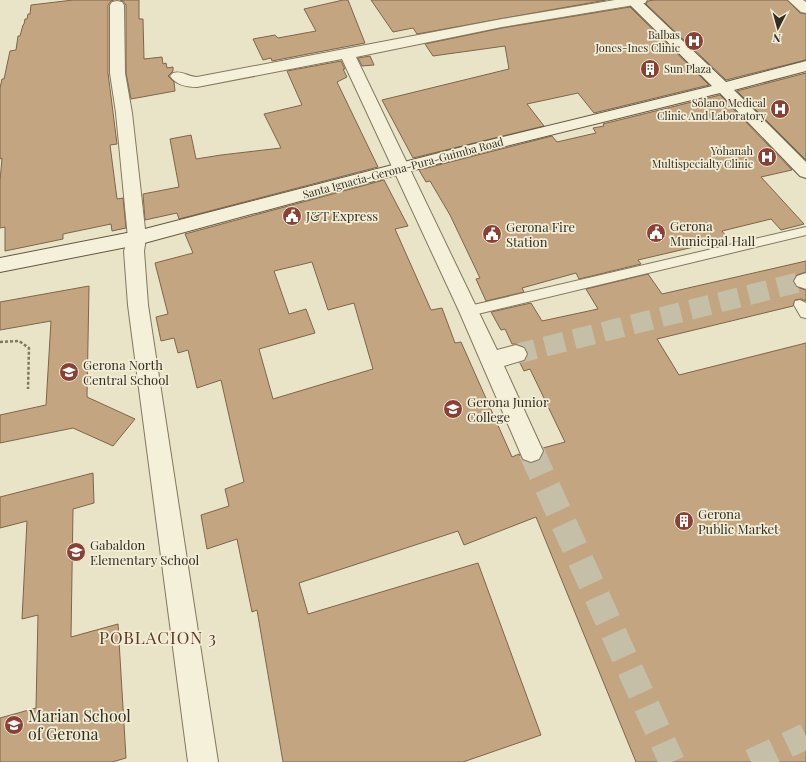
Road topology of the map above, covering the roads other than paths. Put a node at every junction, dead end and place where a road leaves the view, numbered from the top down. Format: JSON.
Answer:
{"nodes":[{"id":1,"x":635,"y":0,"type":"edge"},
{"id":2,"x":795,"y":0,"type":"edge"},
{"id":3,"x":117,"y":5,"type":"dead end"},
{"id":4,"x":806,"y":9,"type":"edge"},
{"id":5,"x":347,"y":54,"type":"junction"},
{"id":6,"x":806,"y":66,"type":"edge"},
{"id":7,"x":178,"y":76,"type":"dead end"},
{"id":8,"x":723,"y":88,"type":"junction"},
{"id":9,"x":401,"y":168,"type":"junction"},
{"id":10,"x":806,"y":172,"type":"edge"},
{"id":11,"x":806,"y":231,"type":"edge"},
{"id":12,"x":137,"y":238,"type":"junction"},
{"id":13,"x":0,"y":265,"type":"edge"},
{"id":14,"x":469,"y":311,"type":"junction"},
{"id":15,"x":516,"y":354,"type":"tunnel mouth"},
{"id":16,"x":490,"y":361,"type":"junction"},
{"id":17,"x":531,"y":451,"type":"tunnel mouth"},
{"id":18,"x":203,"y":762,"type":"edge"}],
"edges":[{"from":1,"to":5,"type":"street"},
{"from":1,"to":8,"type":"street"},
{"from":2,"to":4,"type":"street"},
{"from":3,"to":12,"type":"street"},
{"from":5,"to":7,"type":"street"},
{"from":5,"to":9,"type":"street"},
{"from":6,"to":8,"type":"street","name":"Santa Ignacia-Gerona-Pura-Guimba Road"},
{"from":8,"to":9,"type":"street","name":"Santa Ignacia-Gerona-Pura-Guimba Road"},
{"from":8,"to":10,"type":"street"},
{"from":9,"to":12,"type":"street","name":"Santa Ignacia-Gerona-Pura-Guimba Road"},
{"from":9,"to":14,"type":"street"},
{"from":11,"to":14,"type":"lane"},
{"from":12,"to":13,"type":"street","name":"Santa Ignacia-Gerona-Pura-Guimba Road"},
{"from":12,"to":18,"type":"street"},
{"from":14,"to":16,"type":"street"},
{"from":15,"to":16,"type":"street"},
{"from":16,"to":17,"type":"street"}]}
